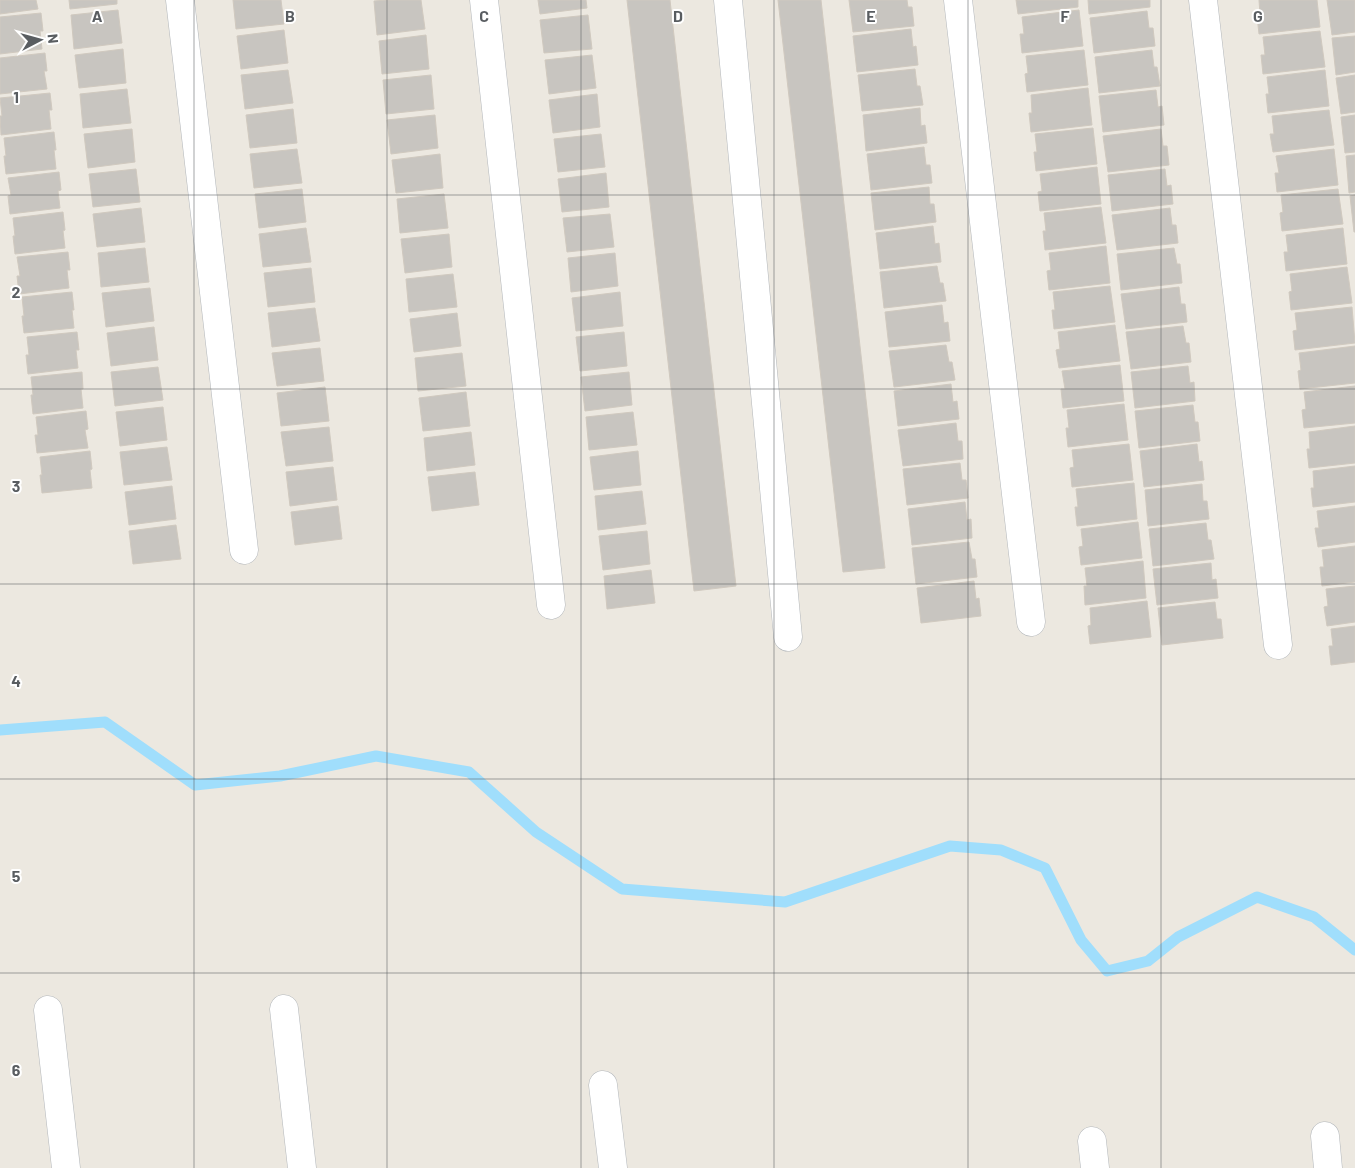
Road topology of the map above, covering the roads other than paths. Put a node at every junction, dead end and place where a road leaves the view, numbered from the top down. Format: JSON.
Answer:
{"nodes":[{"id":1,"x":180,"y":0,"type":"edge"},
{"id":2,"x":484,"y":0,"type":"edge"},
{"id":3,"x":728,"y":0,"type":"edge"},
{"id":4,"x":958,"y":0,"type":"edge"},
{"id":5,"x":1203,"y":0,"type":"edge"},
{"id":6,"x":244,"y":550,"type":"dead end"},
{"id":7,"x":551,"y":605,"type":"dead end"},
{"id":8,"x":1031,"y":622,"type":"dead end"},
{"id":9,"x":788,"y":637,"type":"dead end"},
{"id":10,"x":1278,"y":645,"type":"dead end"},
{"id":11,"x":48,"y":1010,"type":"dead end"},
{"id":12,"x":284,"y":1010,"type":"dead end"},
{"id":13,"x":603,"y":1085,"type":"dead end"},
{"id":14,"x":1325,"y":1136,"type":"dead end"},
{"id":15,"x":1092,"y":1141,"type":"dead end"},
{"id":16,"x":66,"y":1168,"type":"edge"},
{"id":17,"x":302,"y":1168,"type":"edge"},
{"id":18,"x":613,"y":1168,"type":"edge"},
{"id":19,"x":1095,"y":1168,"type":"edge"},
{"id":20,"x":1328,"y":1168,"type":"edge"}],
"edges":[{"from":1,"to":6,"type":"street"},
{"from":2,"to":7,"type":"street"},
{"from":3,"to":9,"type":"street"},
{"from":4,"to":8,"type":"street"},
{"from":5,"to":10,"type":"street"},
{"from":11,"to":16,"type":"street"},
{"from":12,"to":17,"type":"street"},
{"from":13,"to":18,"type":"street"},
{"from":14,"to":20,"type":"street"},
{"from":15,"to":19,"type":"street"}]}
